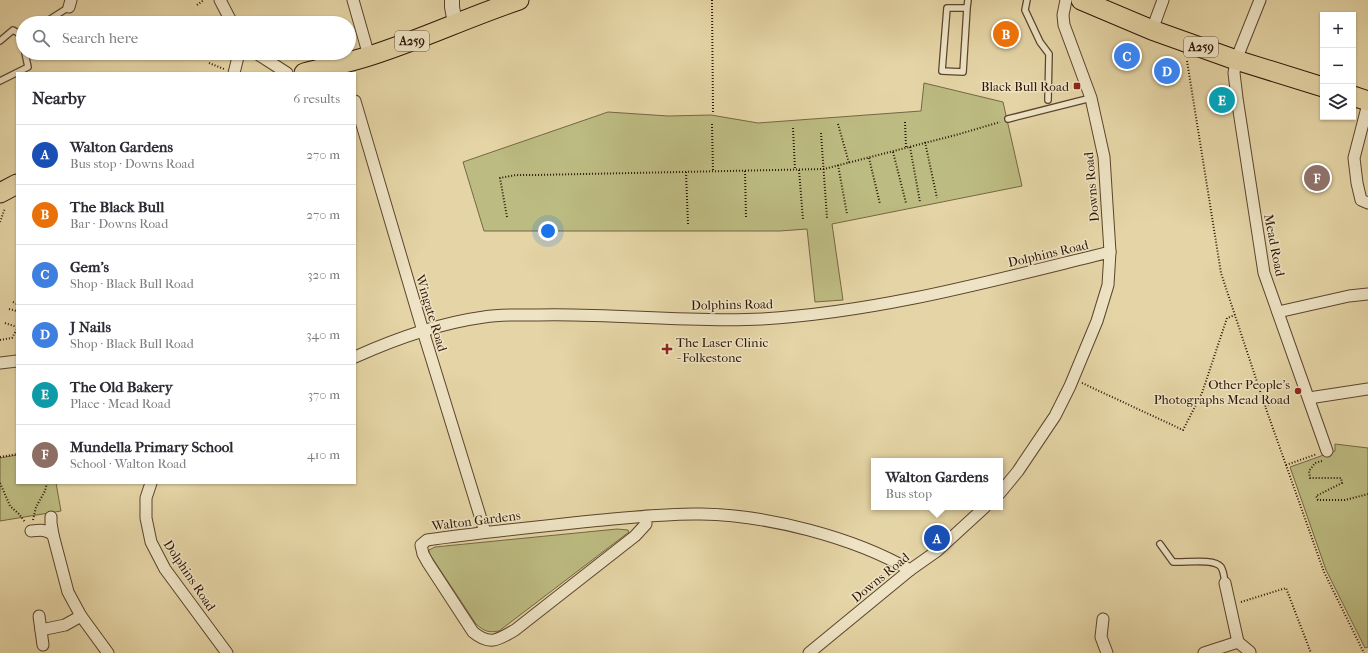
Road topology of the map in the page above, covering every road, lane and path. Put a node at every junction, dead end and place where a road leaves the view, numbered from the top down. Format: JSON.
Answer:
{"nodes":[{"id":1,"x":204,"y":0,"type":"edge"},
{"id":2,"x":220,"y":0,"type":"edge"},
{"id":3,"x":353,"y":0,"type":"edge"},
{"id":4,"x":452,"y":0,"type":"edge"},
{"id":5,"x":518,"y":0,"type":"edge"},
{"id":6,"x":712,"y":0,"type":"edge"},
{"id":7,"x":968,"y":0,"type":"edge"},
{"id":8,"x":1027,"y":0,"type":"edge"},
{"id":9,"x":1066,"y":0,"type":"edge"},
{"id":10,"x":1081,"y":0,"type":"edge"},
{"id":11,"x":1162,"y":0,"type":"edge"},
{"id":12,"x":1260,"y":0,"type":"edge"},
{"id":13,"x":70,"y":3,"type":"edge"},
{"id":14,"x":198,"y":5,"type":"dead end"},
{"id":15,"x":967,"y":8,"type":"junction"},
{"id":16,"x":53,"y":16,"type":"edge"},
{"id":17,"x":228,"y":16,"type":"edge"},
{"id":18,"x":455,"y":24,"type":"junction"},
{"id":19,"x":1152,"y":30,"type":"junction"},
{"id":20,"x":16,"y":32,"type":"edge"},
{"id":21,"x":0,"y":41,"type":"edge"},
{"id":22,"x":369,"y":56,"type":"junction"},
{"id":23,"x":26,"y":60,"type":"edge"},
{"id":24,"x":236,"y":60,"type":"edge"},
{"id":25,"x":267,"y":60,"type":"edge"},
{"id":26,"x":1236,"y":60,"type":"junction"},
{"id":27,"x":1187,"y":61,"type":"dead end"},
{"id":28,"x":208,"y":63,"type":"dead end"},
{"id":29,"x":345,"y":68,"type":"edge"},
{"id":30,"x":230,"y":71,"type":"edge"},
{"id":31,"x":18,"y":72,"type":"edge"},
{"id":32,"x":285,"y":72,"type":"edge"},
{"id":33,"x":312,"y":72,"type":"edge"},
{"id":34,"x":16,"y":73,"type":"edge"},
{"id":35,"x":0,"y":81,"type":"edge"},
{"id":36,"x":1320,"y":86,"type":"edge"},
{"id":37,"x":1356,"y":97,"type":"edge"},
{"id":38,"x":1091,"y":98,"type":"junction"},
{"id":39,"x":1048,"y":100,"type":"dead end"},
{"id":40,"x":1368,"y":101,"type":"edge"},
{"id":41,"x":356,"y":104,"type":"edge"},
{"id":42,"x":1368,"y":104,"type":"edge"},
{"id":43,"x":713,"y":112,"type":"dead end"},
{"id":44,"x":1008,"y":119,"type":"joint"},
{"id":45,"x":905,"y":122,"type":"dead end"},
{"id":46,"x":712,"y":124,"type":"dead end"},
{"id":47,"x":838,"y":124,"type":"dead end"},
{"id":48,"x":793,"y":128,"type":"dead end"},
{"id":49,"x":821,"y":133,"type":"dead end"},
{"id":50,"x":925,"y":142,"type":"junction"},
{"id":51,"x":906,"y":147,"type":"junction"},
{"id":52,"x":910,"y":147,"type":"junction"},
{"id":53,"x":893,"y":152,"type":"junction"},
{"id":54,"x":870,"y":158,"type":"junction"},
{"id":55,"x":849,"y":163,"type":"junction"},
{"id":56,"x":838,"y":165,"type":"junction"},
{"id":57,"x":824,"y":169,"type":"junction"},
{"id":58,"x":795,"y":170,"type":"junction"},
{"id":59,"x":799,"y":170,"type":"junction"},
{"id":60,"x":713,"y":171,"type":"junction"},
{"id":61,"x":745,"y":171,"type":"junction"},
{"id":62,"x":686,"y":172,"type":"junction"},
{"id":63,"x":16,"y":185,"type":"edge"},
{"id":64,"x":937,"y":198,"type":"dead end"},
{"id":65,"x":3,"y":200,"type":"edge"},
{"id":66,"x":920,"y":202,"type":"dead end"},
{"id":67,"x":906,"y":203,"type":"dead end"},
{"id":68,"x":1368,"y":203,"type":"edge"},
{"id":69,"x":880,"y":204,"type":"dead end"},
{"id":70,"x":847,"y":214,"type":"dead end"},
{"id":71,"x":507,"y":217,"type":"dead end"},
{"id":72,"x":746,"y":218,"type":"dead end"},
{"id":73,"x":827,"y":218,"type":"dead end"},
{"id":74,"x":803,"y":220,"type":"dead end"},
{"id":75,"x":0,"y":222,"type":"edge"},
{"id":76,"x":688,"y":224,"type":"dead end"},
{"id":77,"x":1110,"y":252,"type":"junction"},
{"id":78,"x":1368,"y":294,"type":"edge"},
{"id":79,"x":13,"y":302,"type":"dead end"},
{"id":80,"x":16,"y":304,"type":"edge"},
{"id":81,"x":9,"y":309,"type":"dead end"},
{"id":82,"x":16,"y":311,"type":"edge"},
{"id":83,"x":1278,"y":312,"type":"junction"},
{"id":84,"x":1235,"y":315,"type":"junction"},
{"id":85,"x":5,"y":323,"type":"dead end"},
{"id":86,"x":16,"y":328,"type":"edge"},
{"id":87,"x":16,"y":330,"type":"edge"},
{"id":88,"x":423,"y":331,"type":"junction"},
{"id":89,"x":0,"y":340,"type":"edge"},
{"id":90,"x":356,"y":357,"type":"edge"},
{"id":91,"x":16,"y":361,"type":"edge"},
{"id":92,"x":0,"y":363,"type":"edge"},
{"id":93,"x":1081,"y":383,"type":"dead end"},
{"id":94,"x":1368,"y":388,"type":"edge"},
{"id":95,"x":1308,"y":398,"type":"junction"},
{"id":96,"x":1280,"y":402,"type":"dead end"},
{"id":97,"x":1266,"y":406,"type":"junction"},
{"id":98,"x":1327,"y":451,"type":"junction"},
{"id":99,"x":16,"y":454,"type":"edge"},
{"id":100,"x":0,"y":457,"type":"edge"},
{"id":101,"x":1286,"y":465,"type":"junction"},
{"id":102,"x":0,"y":484,"type":"edge"},
{"id":103,"x":47,"y":484,"type":"edge"},
{"id":104,"x":151,"y":484,"type":"edge"},
{"id":105,"x":1003,"y":489,"type":"edge"},
{"id":106,"x":1368,"y":494,"type":"edge"},
{"id":107,"x":982,"y":510,"type":"edge"},
{"id":108,"x":646,"y":516,"type":"junction"},
{"id":109,"x":51,"y":517,"type":"dead end"},
{"id":110,"x":31,"y":531,"type":"junction"},
{"id":111,"x":485,"y":532,"type":"junction"},
{"id":112,"x":53,"y":535,"type":"junction"},
{"id":113,"x":1160,"y":544,"type":"dead end"},
{"id":114,"x":910,"y":570,"type":"junction"},
{"id":115,"x":1225,"y":583,"type":"joint"},
{"id":116,"x":1238,"y":603,"type":"dead end"},
{"id":117,"x":39,"y":616,"type":"dead end"},
{"id":118,"x":81,"y":616,"type":"junction"},
{"id":119,"x":1103,"y":619,"type":"dead end"},
{"id":120,"x":41,"y":630,"type":"junction"},
{"id":121,"x":1238,"y":642,"type":"junction"},
{"id":122,"x":43,"y":645,"type":"dead end"},
{"id":123,"x":1250,"y":652,"type":"edge"},
{"id":124,"x":108,"y":653,"type":"edge"},
{"id":125,"x":227,"y":653,"type":"edge"},
{"id":126,"x":809,"y":653,"type":"edge"},
{"id":127,"x":1106,"y":653,"type":"edge"},
{"id":128,"x":1204,"y":653,"type":"edge"},
{"id":129,"x":1311,"y":653,"type":"edge"},
{"id":130,"x":1364,"y":653,"type":"edge"}],
"edges":[{"from":1,"to":14,"type":"path"},
{"from":2,"to":17,"type":"street"},
{"from":3,"to":22,"type":"street"},
{"from":4,"to":18,"type":"street"},
{"from":5,"to":18,"type":"highway","number":"A259"},
{"from":6,"to":43,"type":"path"},
{"from":7,"to":15,"type":"lane"},
{"from":8,"to":39,"type":"lane"},
{"from":9,"to":38,"type":"street","name":"Downs Road"},
{"from":10,"to":19,"type":"highway","number":"A259"},
{"from":11,"to":19,"type":"street"},
{"from":12,"to":26,"type":"street","name":"Mead Road"},
{"from":13,"to":16,"type":"lane"},
{"from":15,"to":15,"type":"lane"},
{"from":18,"to":22,"type":"highway","number":"A259"},
{"from":19,"to":26,"type":"highway","number":"A259"},
{"from":20,"to":21,"type":"lane"},
{"from":22,"to":29,"type":"highway","number":"A259"},
{"from":23,"to":31,"type":"lane"},
{"from":24,"to":30,"type":"street"},
{"from":25,"to":32,"type":"street"},
{"from":26,"to":36,"type":"highway","number":"A259"},
{"from":26,"to":83,"type":"street","name":"Mead Road"},
{"from":27,"to":84,"type":"path"},
{"from":28,"to":30,"type":"path"},
{"from":29,"to":33,"type":"highway","number":"A259"},
{"from":34,"to":35,"type":"lane"},
{"from":37,"to":40,"type":"highway"},
{"from":38,"to":44,"type":"lane"},
{"from":38,"to":77,"type":"street","name":"Downs Road"},
{"from":41,"to":88,"type":"street","name":"Wingate Road"},
{"from":42,"to":68,"type":"street"},
{"from":44,"to":50,"type":"path"},
{"from":45,"to":51,"type":"path"},
{"from":46,"to":60,"type":"path"},
{"from":47,"to":55,"type":"path"},
{"from":48,"to":58,"type":"path"},
{"from":49,"to":57,"type":"path"},
{"from":50,"to":52,"type":"path"},
{"from":50,"to":64,"type":"path"},
{"from":51,"to":52,"type":"path"},
{"from":51,"to":53,"type":"path"},
{"from":52,"to":66,"type":"path"},
{"from":53,"to":54,"type":"path"},
{"from":53,"to":67,"type":"path"},
{"from":54,"to":55,"type":"path"},
{"from":54,"to":69,"type":"path"},
{"from":55,"to":56,"type":"path"},
{"from":56,"to":57,"type":"path"},
{"from":56,"to":70,"type":"path"},
{"from":57,"to":59,"type":"path"},
{"from":57,"to":73,"type":"path"},
{"from":58,"to":59,"type":"path"},
{"from":58,"to":61,"type":"path"},
{"from":59,"to":74,"type":"path"},
{"from":60,"to":61,"type":"path"},
{"from":60,"to":62,"type":"path"},
{"from":61,"to":72,"type":"path"},
{"from":62,"to":71,"type":"path"},
{"from":62,"to":76,"type":"path"},
{"from":63,"to":65,"type":"highway"},
{"from":65,"to":75,"type":"path"},
{"from":77,"to":88,"type":"street","name":"Dolphins Road"},
{"from":77,"to":105,"type":"street","name":"Downs Road"},
{"from":78,"to":83,"type":"street"},
{"from":79,"to":80,"type":"path"},
{"from":81,"to":82,"type":"path"},
{"from":83,"to":95,"type":"street","name":"Mead Road"},
{"from":84,"to":93,"type":"path"},
{"from":84,"to":97,"type":"path"},
{"from":85,"to":86,"type":"path"},
{"from":87,"to":89,"type":"path"},
{"from":88,"to":90,"type":"street","name":"Dolphins Road"},
{"from":88,"to":111,"type":"street","name":"Wingate Road"},
{"from":91,"to":92,"type":"street"},
{"from":94,"to":95,"type":"street"},
{"from":95,"to":98,"type":"street","name":"Mead Road"},
{"from":96,"to":97,"type":"path"},
{"from":97,"to":101,"type":"path"},
{"from":98,"to":101,"type":"path"},
{"from":98,"to":106,"type":"path"},
{"from":99,"to":100,"type":"path"},
{"from":101,"to":130,"type":"path"},
{"from":102,"to":110,"type":"path"},
{"from":103,"to":110,"type":"path"},
{"from":104,"to":125,"type":"street","name":"Dolphins Road"},
{"from":107,"to":114,"type":"street","name":"Downs Road"},
{"from":108,"to":111,"type":"street","name":"Walton Gardens"},
{"from":108,"to":111,"type":"street","name":"Walton Gardens"},
{"from":108,"to":114,"type":"street","name":"Walton Gardens"},
{"from":109,"to":112,"type":"street"},
{"from":110,"to":112,"type":"street"},
{"from":112,"to":118,"type":"street"},
{"from":113,"to":115,"type":"lane"},
{"from":114,"to":126,"type":"street","name":"Downs Road"},
{"from":115,"to":121,"type":"street"},
{"from":116,"to":129,"type":"path"},
{"from":117,"to":120,"type":"street"},
{"from":118,"to":120,"type":"street"},
{"from":118,"to":124,"type":"street"},
{"from":119,"to":127,"type":"street"},
{"from":120,"to":122,"type":"street"},
{"from":121,"to":123,"type":"street"},
{"from":121,"to":128,"type":"street"}]}
